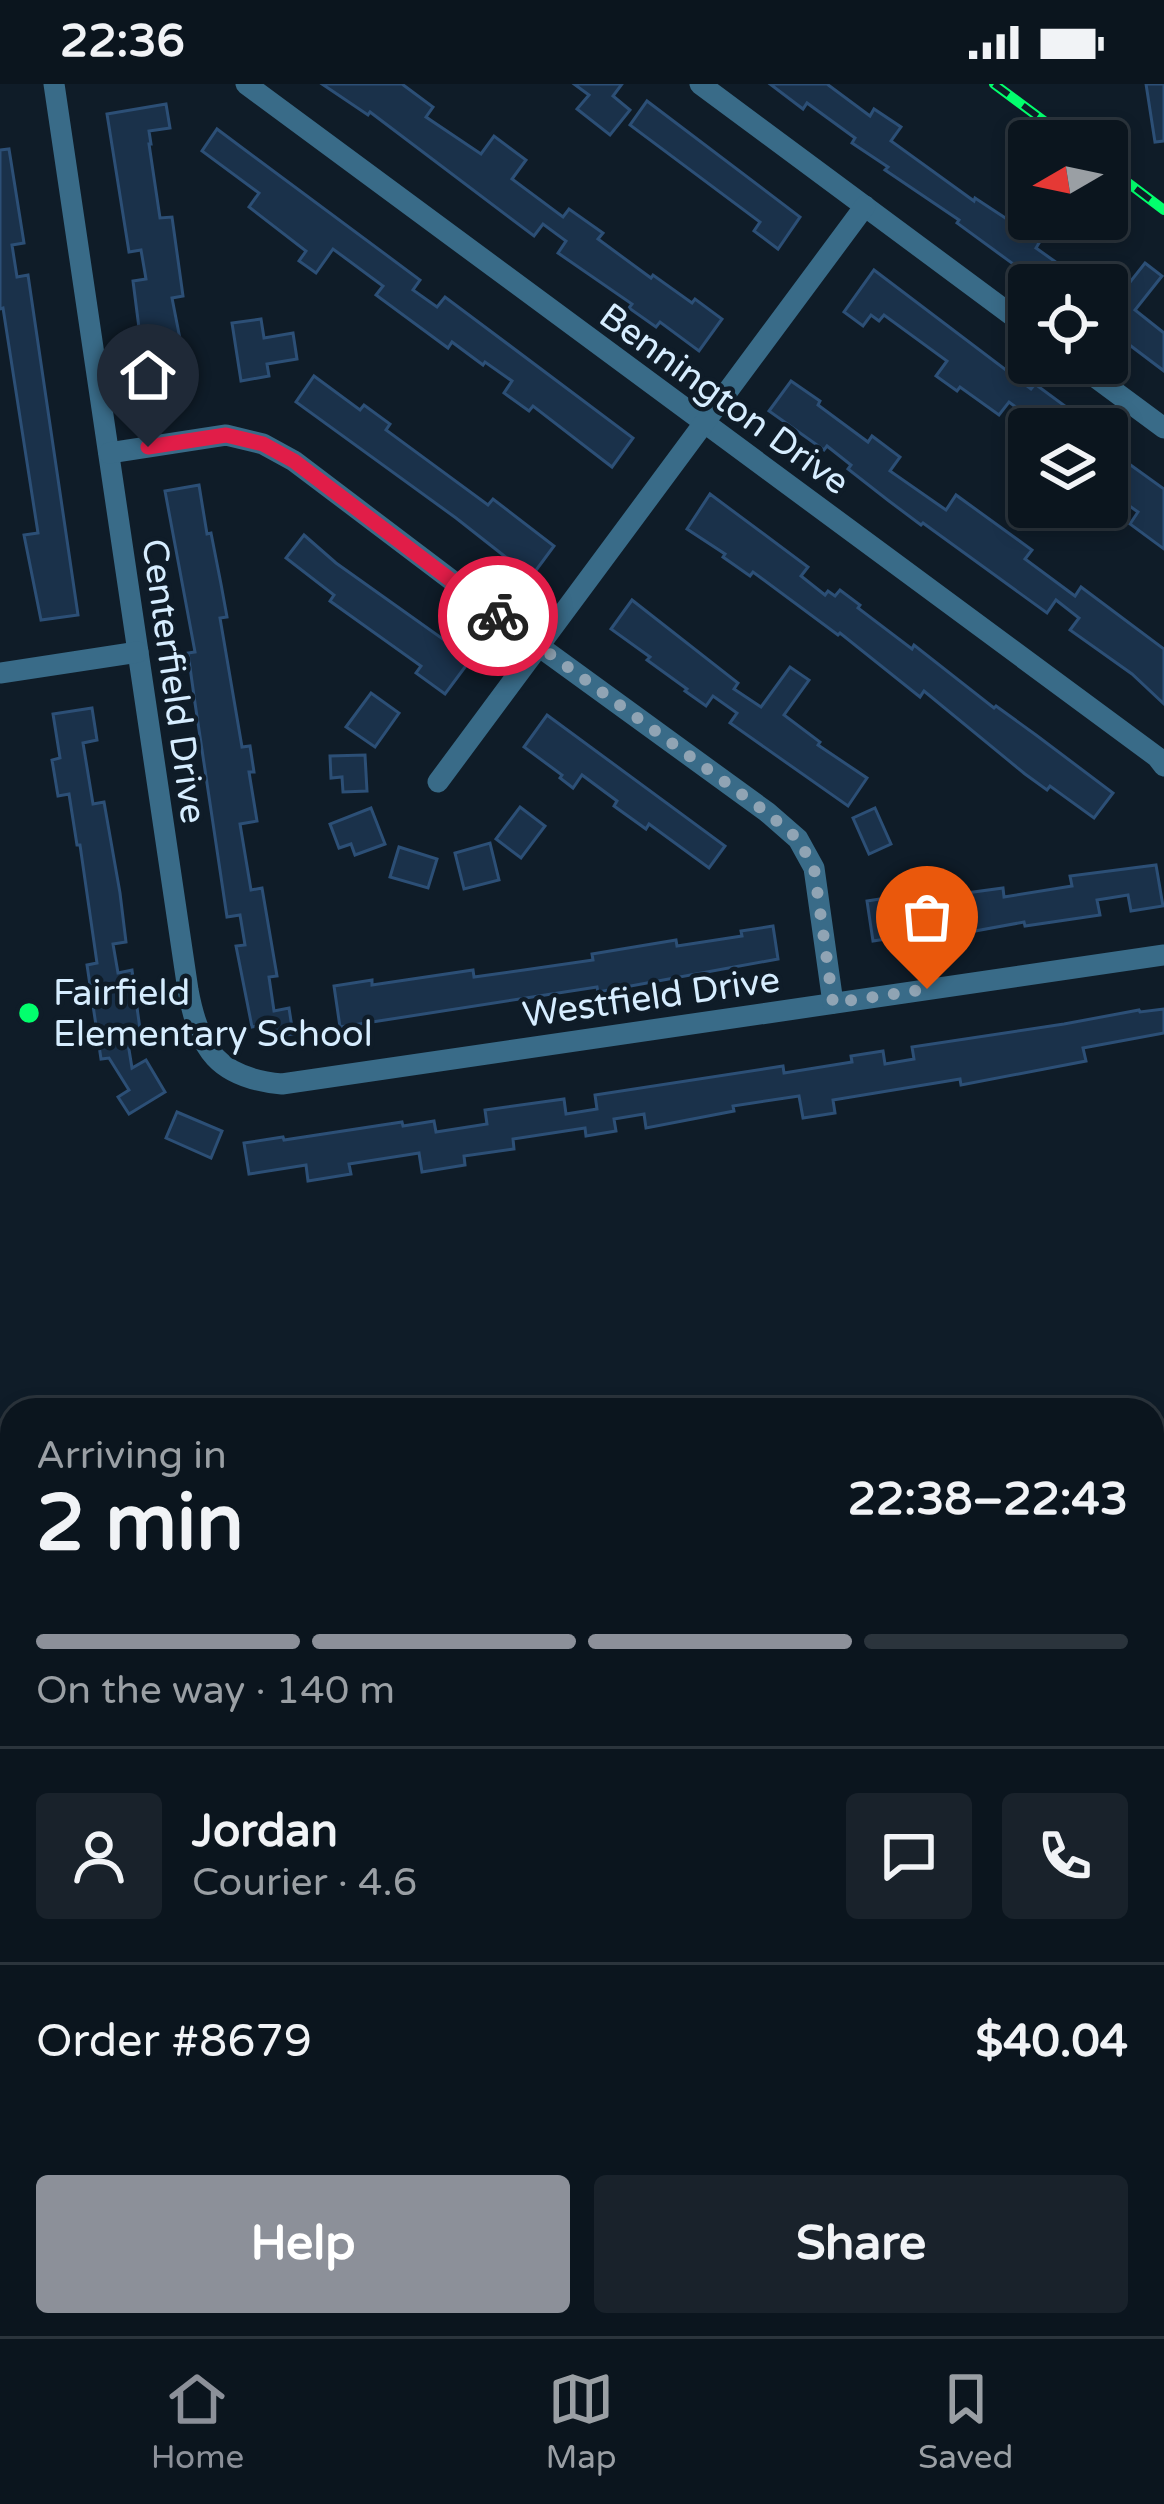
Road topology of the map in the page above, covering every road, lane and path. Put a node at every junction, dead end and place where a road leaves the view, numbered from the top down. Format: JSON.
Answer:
{"nodes":[{"id":1,"x":54,"y":84,"type":"edge"},
{"id":2,"x":245,"y":84,"type":"edge"},
{"id":3,"x":700,"y":84,"type":"edge"},
{"id":4,"x":865,"y":206,"type":"junction"},
{"id":5,"x":1008,"y":312,"type":"edge"},
{"id":6,"x":1104,"y":384,"type":"edge"},
{"id":7,"x":704,"y":423,"type":"junction"},
{"id":8,"x":1164,"y":428,"type":"edge"},
{"id":9,"x":109,"y":453,"type":"junction"},
{"id":10,"x":540,"y":647,"type":"junction"},
{"id":11,"x":138,"y":652,"type":"junction"},
{"id":12,"x":0,"y":673,"type":"edge"},
{"id":13,"x":1164,"y":766,"type":"edge"},
{"id":14,"x":438,"y":782,"type":"dead end"},
{"id":15,"x":1164,"y":955,"type":"edge"},
{"id":16,"x":833,"y":1003,"type":"junction"},
{"id":17,"x":222,"y":1065,"type":"joint"}],
"edges":[{"from":1,"to":9,"type":"street","name":"Centerfield Drive"},
{"from":2,"to":7,"type":"street","name":"Bennington Drive"},
{"from":3,"to":4,"type":"street"},
{"from":4,"to":5,"type":"street"},
{"from":4,"to":7,"type":"street"},
{"from":6,"to":8,"type":"street"},
{"from":7,"to":10,"type":"street"},
{"from":7,"to":13,"type":"street","name":"Bennington Drive"},
{"from":9,"to":10,"type":"street"},
{"from":9,"to":11,"type":"street","name":"Centerfield Drive"},
{"from":10,"to":14,"type":"street"},
{"from":10,"to":16,"type":"street"},
{"from":11,"to":12,"type":"street"},
{"from":11,"to":17,"type":"street","name":"Centerfield Drive"},
{"from":15,"to":16,"type":"street","name":"Westfield Drive"},
{"from":16,"to":17,"type":"street","name":"Westfield Drive"}]}
